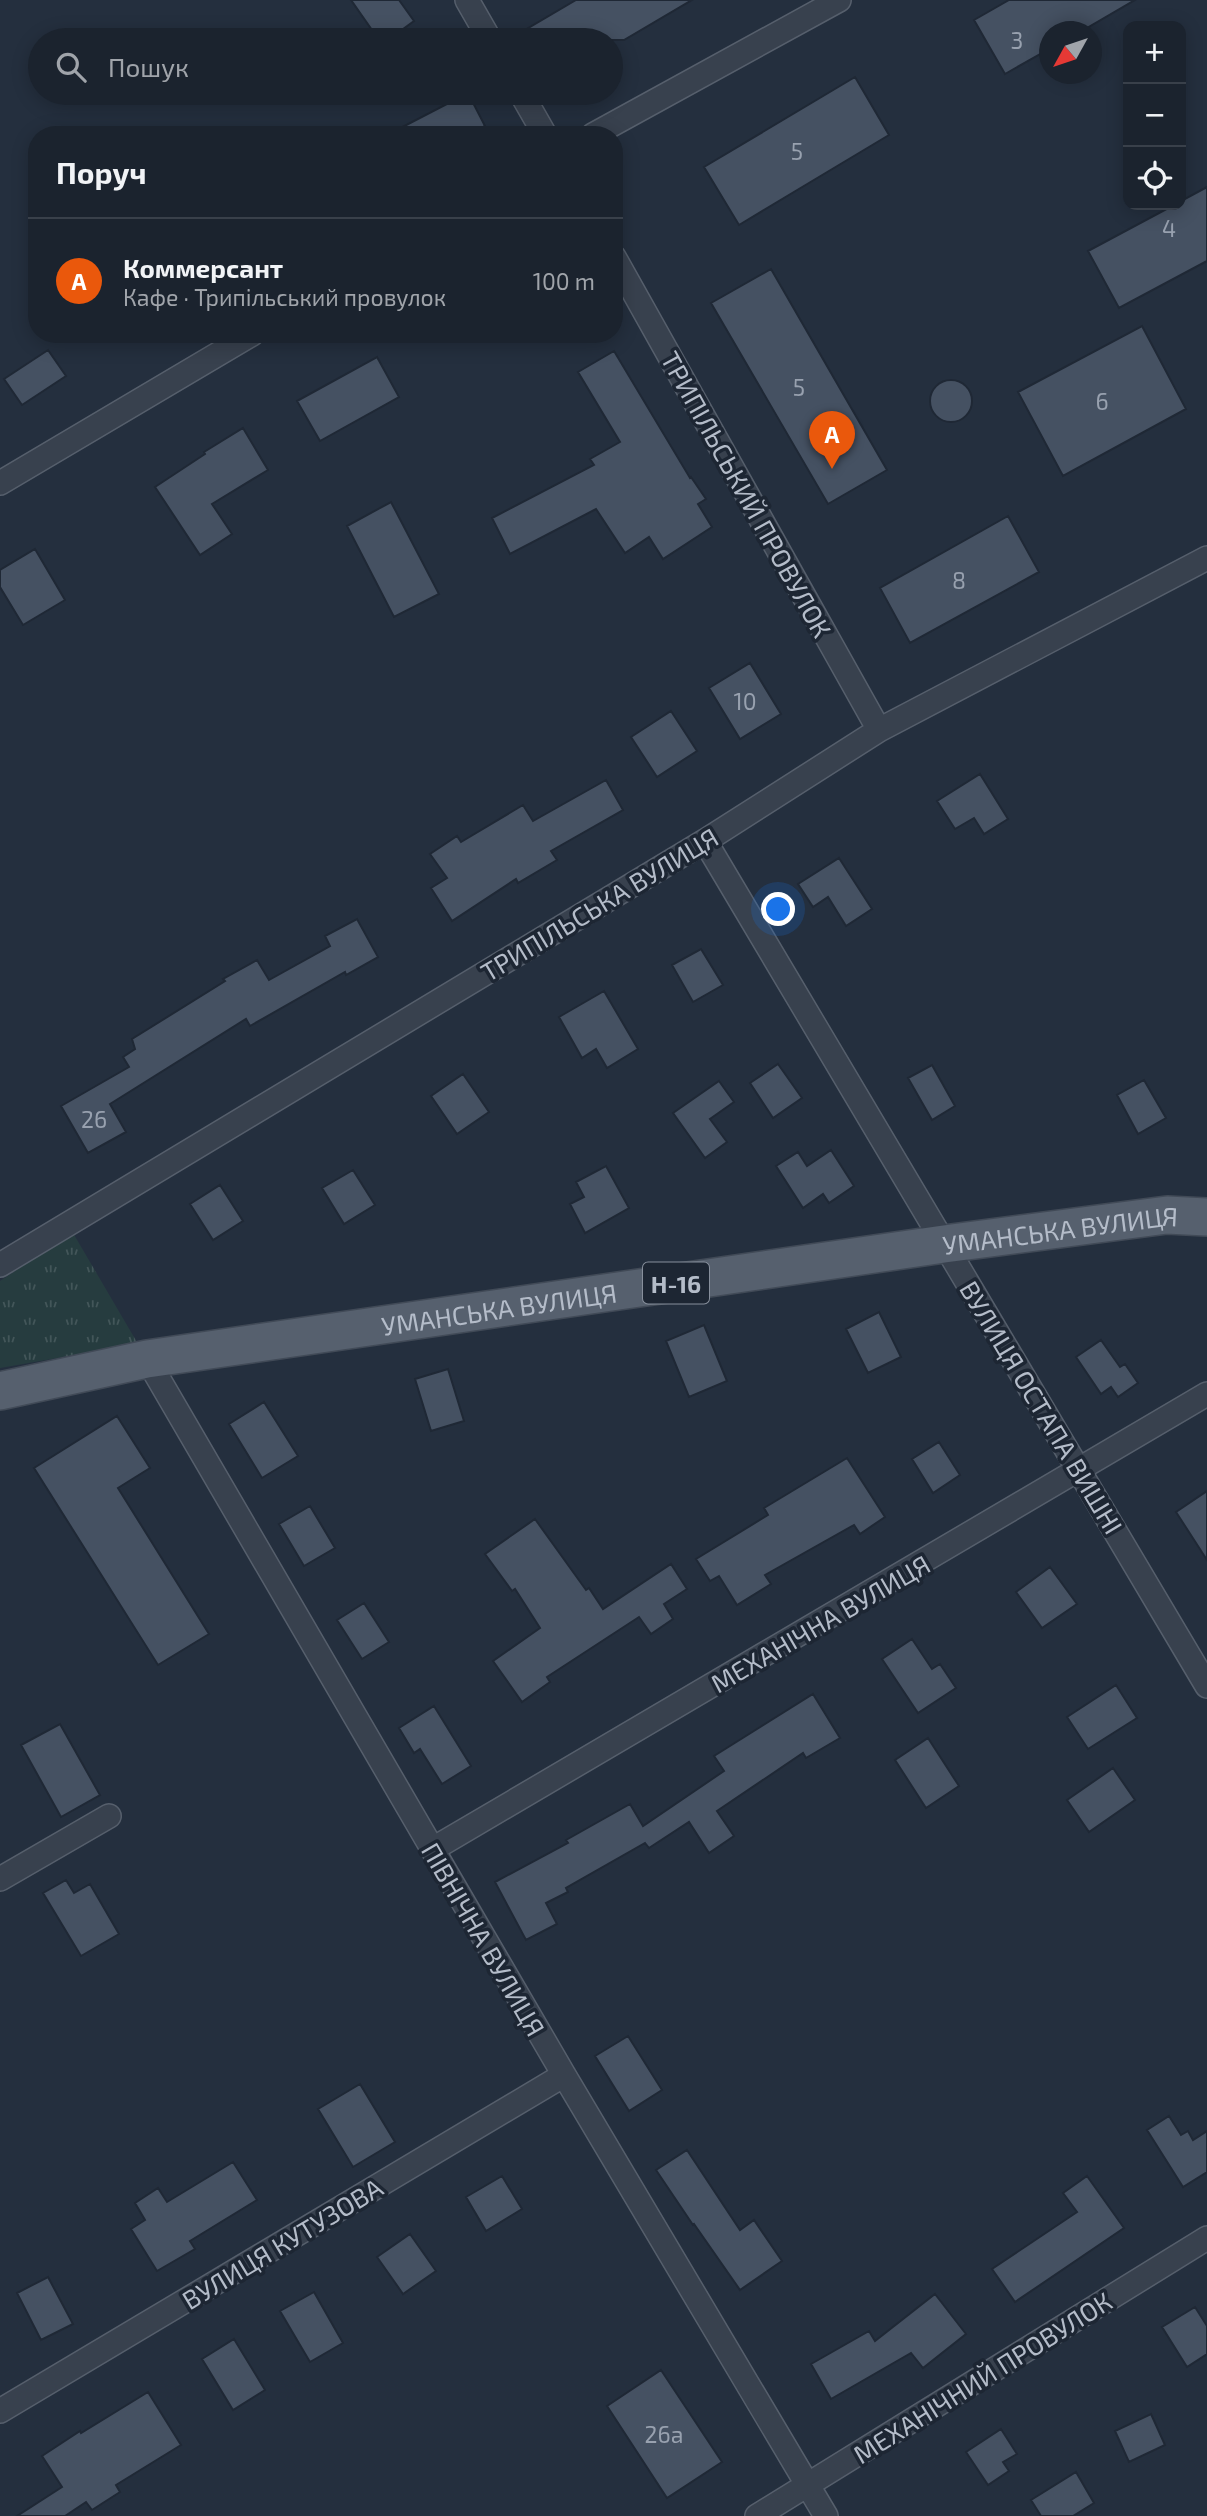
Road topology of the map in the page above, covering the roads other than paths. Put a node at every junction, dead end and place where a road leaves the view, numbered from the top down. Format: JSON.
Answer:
{"nodes":[{"id":1,"x":467,"y":0,"type":"edge"},
{"id":2,"x":839,"y":0,"type":"edge"},
{"id":3,"x":483,"y":28,"type":"edge"},
{"id":4,"x":528,"y":105,"type":"edge"},
{"id":5,"x":540,"y":126,"type":"edge"},
{"id":6,"x":609,"y":126,"type":"edge"},
{"id":7,"x":623,"y":273,"type":"edge"},
{"id":8,"x":237,"y":343,"type":"edge"},
{"id":9,"x":0,"y":483,"type":"edge"},
{"id":10,"x":1207,"y":558,"type":"edge"},
{"id":11,"x":879,"y":730,"type":"junction"},
{"id":12,"x":705,"y":841,"type":"junction"},
{"id":13,"x":1207,"y":1217,"type":"edge"},
{"id":14,"x":944,"y":1244,"type":"junction"},
{"id":15,"x":0,"y":1265,"type":"edge"},
{"id":16,"x":147,"y":1359,"type":"junction"},
{"id":17,"x":0,"y":1391,"type":"edge"},
{"id":18,"x":1207,"y":1394,"type":"edge"},
{"id":19,"x":1080,"y":1471,"type":"junction"},
{"id":20,"x":1207,"y":1686,"type":"edge"},
{"id":21,"x":109,"y":1816,"type":"dead end"},
{"id":22,"x":433,"y":1849,"type":"junction"},
{"id":23,"x":0,"y":1879,"type":"edge"},
{"id":24,"x":564,"y":2075,"type":"junction"},
{"id":25,"x":1207,"y":2238,"type":"edge"},
{"id":26,"x":0,"y":2411,"type":"edge"},
{"id":27,"x":807,"y":2484,"type":"junction"},
{"id":28,"x":757,"y":2516,"type":"edge"},
{"id":29,"x":826,"y":2516,"type":"edge"}],
"edges":[{"from":1,"to":3,"type":"street"},
{"from":2,"to":6,"type":"street"},
{"from":4,"to":5,"type":"street"},
{"from":7,"to":11,"type":"street","name":"ТРИПІЛЬСЬКИЙ ПРОВУЛОК"},
{"from":8,"to":9,"type":"street"},
{"from":10,"to":11,"type":"street","name":"ТРИПІЛЬСЬКА ВУЛИЦЯ"},
{"from":11,"to":12,"type":"street","name":"ТРИПІЛЬСЬКА ВУЛИЦЯ"},
{"from":12,"to":14,"type":"street","name":"ВУЛИЦЯ ОСТАПА ВИШНІ"},
{"from":12,"to":15,"type":"street","name":"ТРИПІЛЬСЬКА ВУЛИЦЯ"},
{"from":13,"to":14,"type":"main road","name":"УМАНСЬКА ВУЛИЦЯ","number":"Н-16"},
{"from":14,"to":16,"type":"main road","name":"УМАНСЬКА ВУЛИЦЯ","number":"Н-16"},
{"from":14,"to":19,"type":"street","name":"ВУЛИЦЯ ОСТАПА ВИШНІ"},
{"from":16,"to":17,"type":"main road","name":"УМАНСЬКА ВУЛИЦЯ"},
{"from":16,"to":22,"type":"street","name":"ПІВНІЧНА ВУЛИЦЯ"},
{"from":18,"to":19,"type":"street","name":"МЕХАНІЧНА ВУЛИЦЯ"},
{"from":19,"to":20,"type":"street","name":"ВУЛИЦЯ ОСТАПА ВИШНІ"},
{"from":19,"to":22,"type":"street","name":"МЕХАНІЧНА ВУЛИЦЯ"},
{"from":21,"to":23,"type":"street"},
{"from":22,"to":24,"type":"street","name":"ПІВНІЧНА ВУЛИЦЯ"},
{"from":24,"to":26,"type":"street","name":"ВУЛИЦЯ КУТУЗОВА"},
{"from":24,"to":27,"type":"street","name":"ПІВНІЧНА ВУЛИЦЯ"},
{"from":25,"to":27,"type":"street","name":"МЕХАНІЧНИЙ ПРОВУЛОК"},
{"from":27,"to":28,"type":"street","name":"МЕХАНІЧНИЙ ПРОВУЛОК"},
{"from":27,"to":29,"type":"street","name":"ПІВНІЧНА ВУЛИЦЯ"}]}
